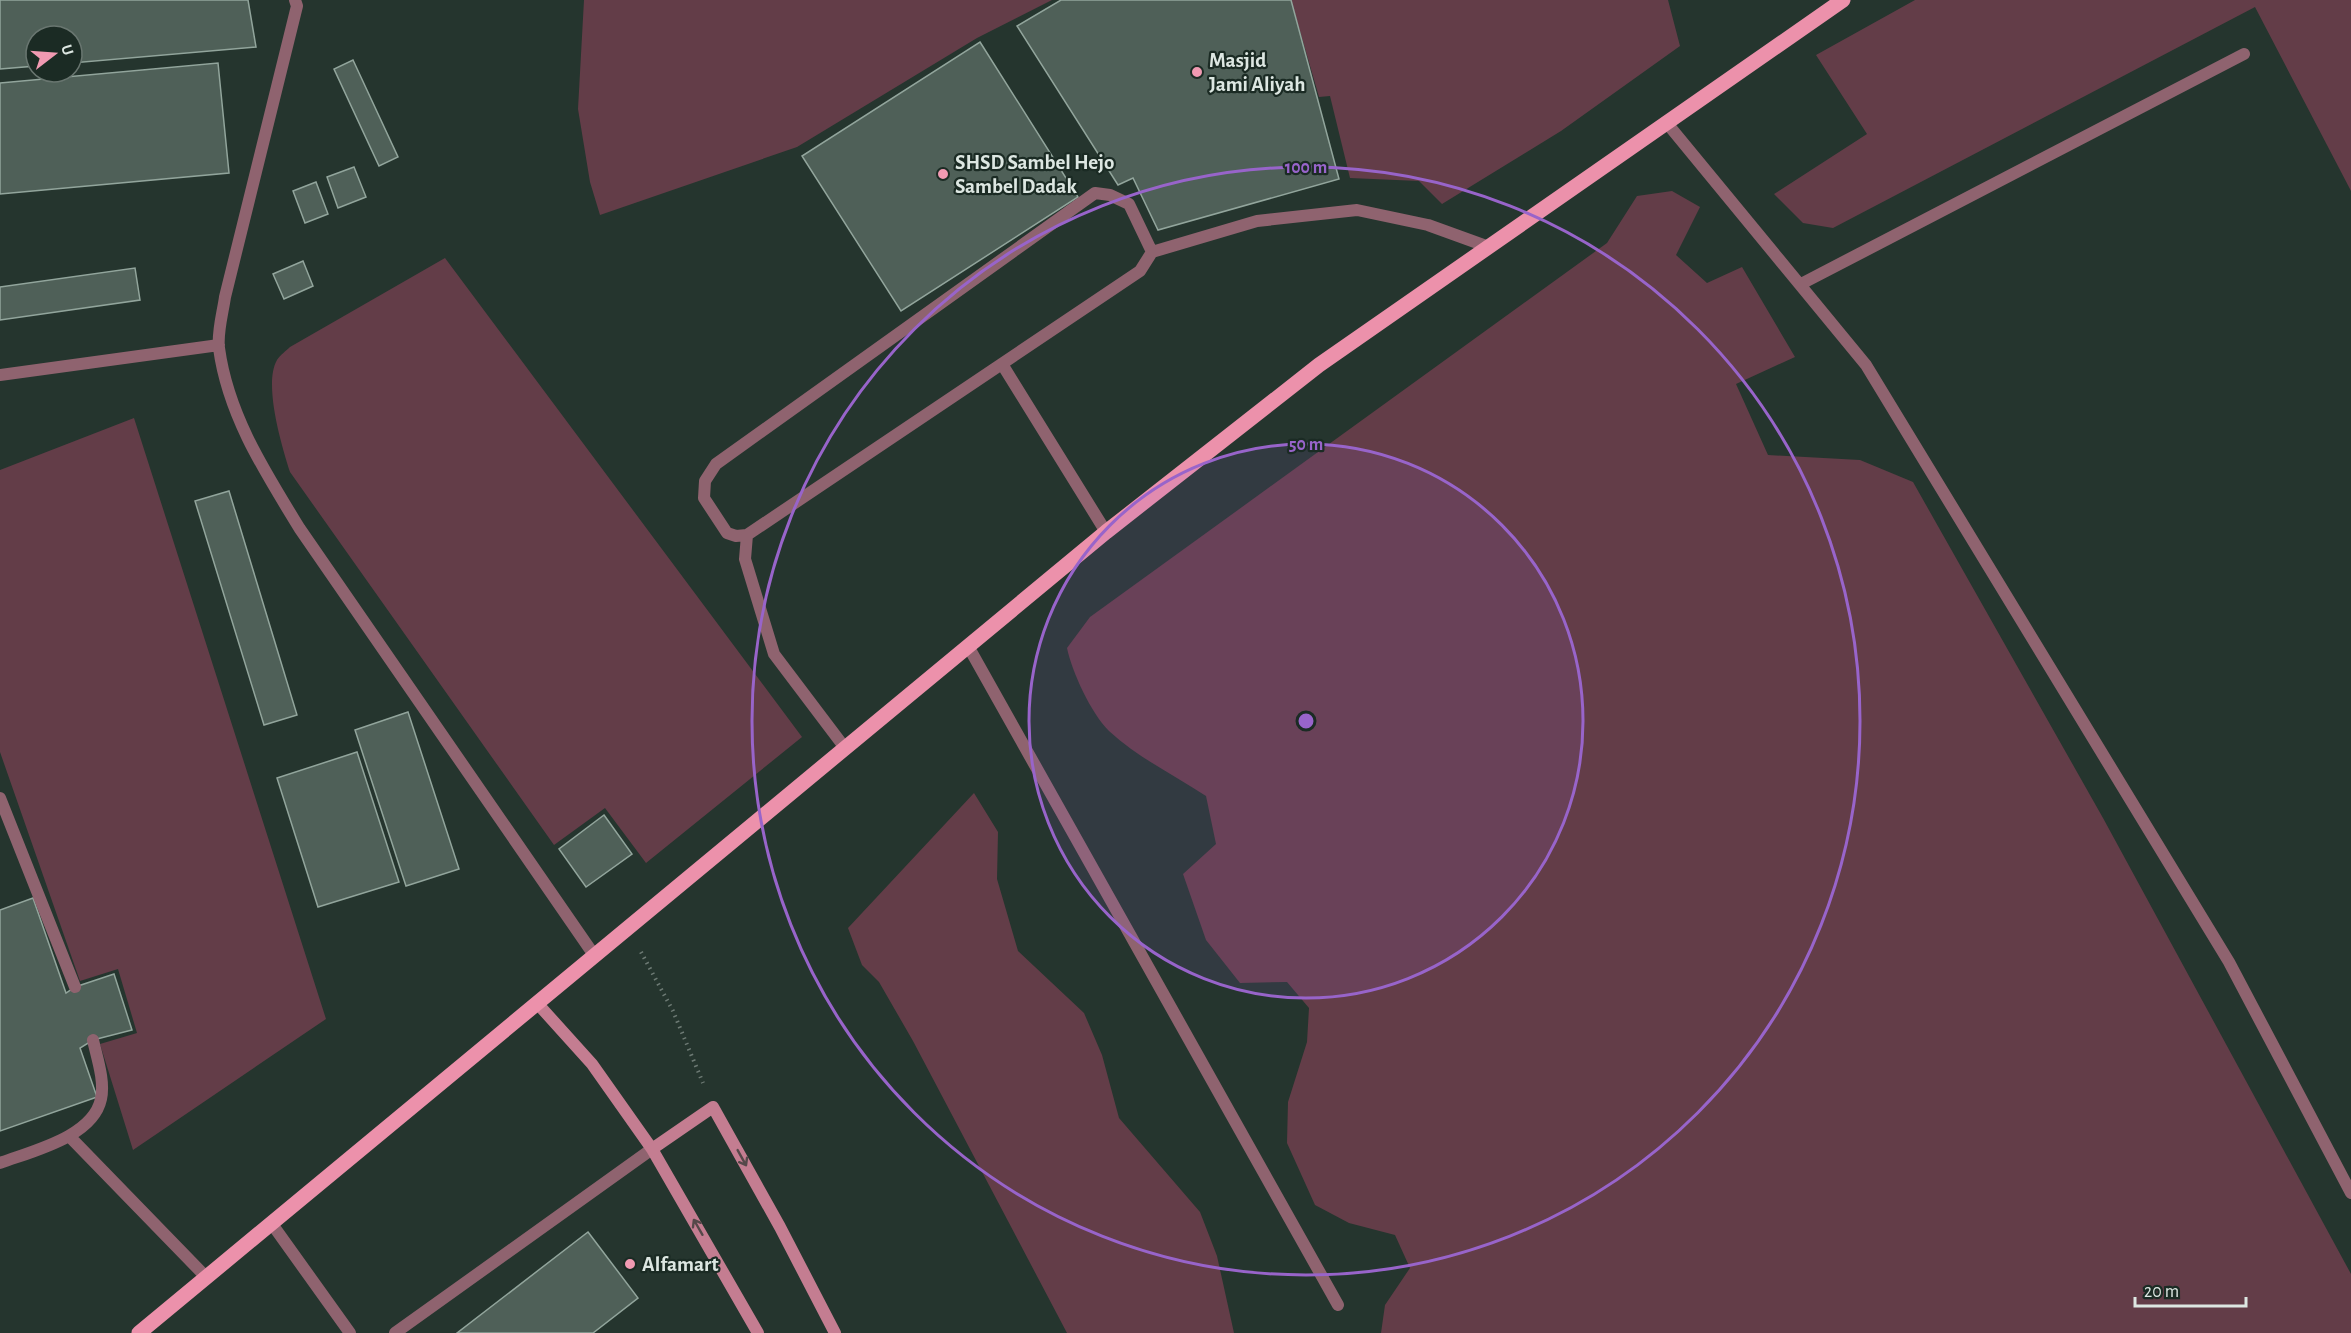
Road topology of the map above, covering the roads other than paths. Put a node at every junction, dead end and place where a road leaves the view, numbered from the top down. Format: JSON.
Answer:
{"nodes":[{"id":1,"x":295,"y":0,"type":"edge"},
{"id":2,"x":1843,"y":0,"type":"edge"},
{"id":3,"x":2244,"y":54,"type":"dead end"},
{"id":4,"x":1666,"y":122,"type":"junction"},
{"id":5,"x":1486,"y":246,"type":"junction"},
{"id":6,"x":1152,"y":252,"type":"junction"},
{"id":7,"x":1801,"y":284,"type":"junction"},
{"id":8,"x":219,"y":345,"type":"junction"},
{"id":9,"x":1002,"y":364,"type":"junction"},
{"id":10,"x":0,"y":375,"type":"edge"},
{"id":11,"x":1106,"y":532,"type":"junction"},
{"id":12,"x":747,"y":535,"type":"junction"},
{"id":13,"x":968,"y":646,"type":"junction"},
{"id":14,"x":845,"y":748,"type":"junction"},
{"id":15,"x":0,"y":798,"type":"edge"},
{"id":16,"x":594,"y":955,"type":"junction"},
{"id":17,"x":75,"y":987,"type":"dead end"},
{"id":18,"x":537,"y":1003,"type":"junction"},
{"id":19,"x":93,"y":1040,"type":"dead end"},
{"id":20,"x":70,"y":1137,"type":"junction"},
{"id":21,"x":652,"y":1149,"type":"junction"},
{"id":22,"x":0,"y":1163,"type":"edge"},
{"id":23,"x":2351,"y":1193,"type":"edge"},
{"id":24,"x":272,"y":1224,"type":"junction"},
{"id":25,"x":207,"y":1278,"type":"junction"},
{"id":26,"x":1338,"y":1305,"type":"dead end"},
{"id":27,"x":139,"y":1333,"type":"edge"},
{"id":28,"x":350,"y":1333,"type":"edge"},
{"id":29,"x":395,"y":1333,"type":"edge"},
{"id":30,"x":758,"y":1333,"type":"edge"},
{"id":31,"x":835,"y":1333,"type":"edge"}],
"edges":[{"from":1,"to":8,"type":"street"},
{"from":2,"to":4,"type":"main road"},
{"from":3,"to":7,"type":"street"},
{"from":4,"to":5,"type":"main road"},
{"from":4,"to":7,"type":"street"},
{"from":5,"to":6,"type":"street"},
{"from":5,"to":11,"type":"main road"},
{"from":6,"to":9,"type":"street"},
{"from":6,"to":12,"type":"street"},
{"from":7,"to":23,"type":"street"},
{"from":8,"to":10,"type":"street"},
{"from":8,"to":16,"type":"street"},
{"from":9,"to":11,"type":"street"},
{"from":9,"to":12,"type":"street"},
{"from":11,"to":13,"type":"main road"},
{"from":12,"to":14,"type":"street"},
{"from":13,"to":14,"type":"main road"},
{"from":13,"to":26,"type":"street"},
{"from":14,"to":16,"type":"main road"},
{"from":15,"to":17,"type":"street"},
{"from":16,"to":18,"type":"main road"},
{"from":18,"to":21,"type":"street"},
{"from":18,"to":24,"type":"main road"},
{"from":19,"to":20,"type":"street"},
{"from":20,"to":22,"type":"street"},
{"from":20,"to":25,"type":"street"},
{"from":21,"to":29,"type":"street"},
{"from":30,"to":21,"type":"street","one_way":true},
{"from":21,"to":31,"type":"street","one_way":true},
{"from":24,"to":25,"type":"main road"},
{"from":24,"to":28,"type":"street"},
{"from":25,"to":27,"type":"main road"}]}
